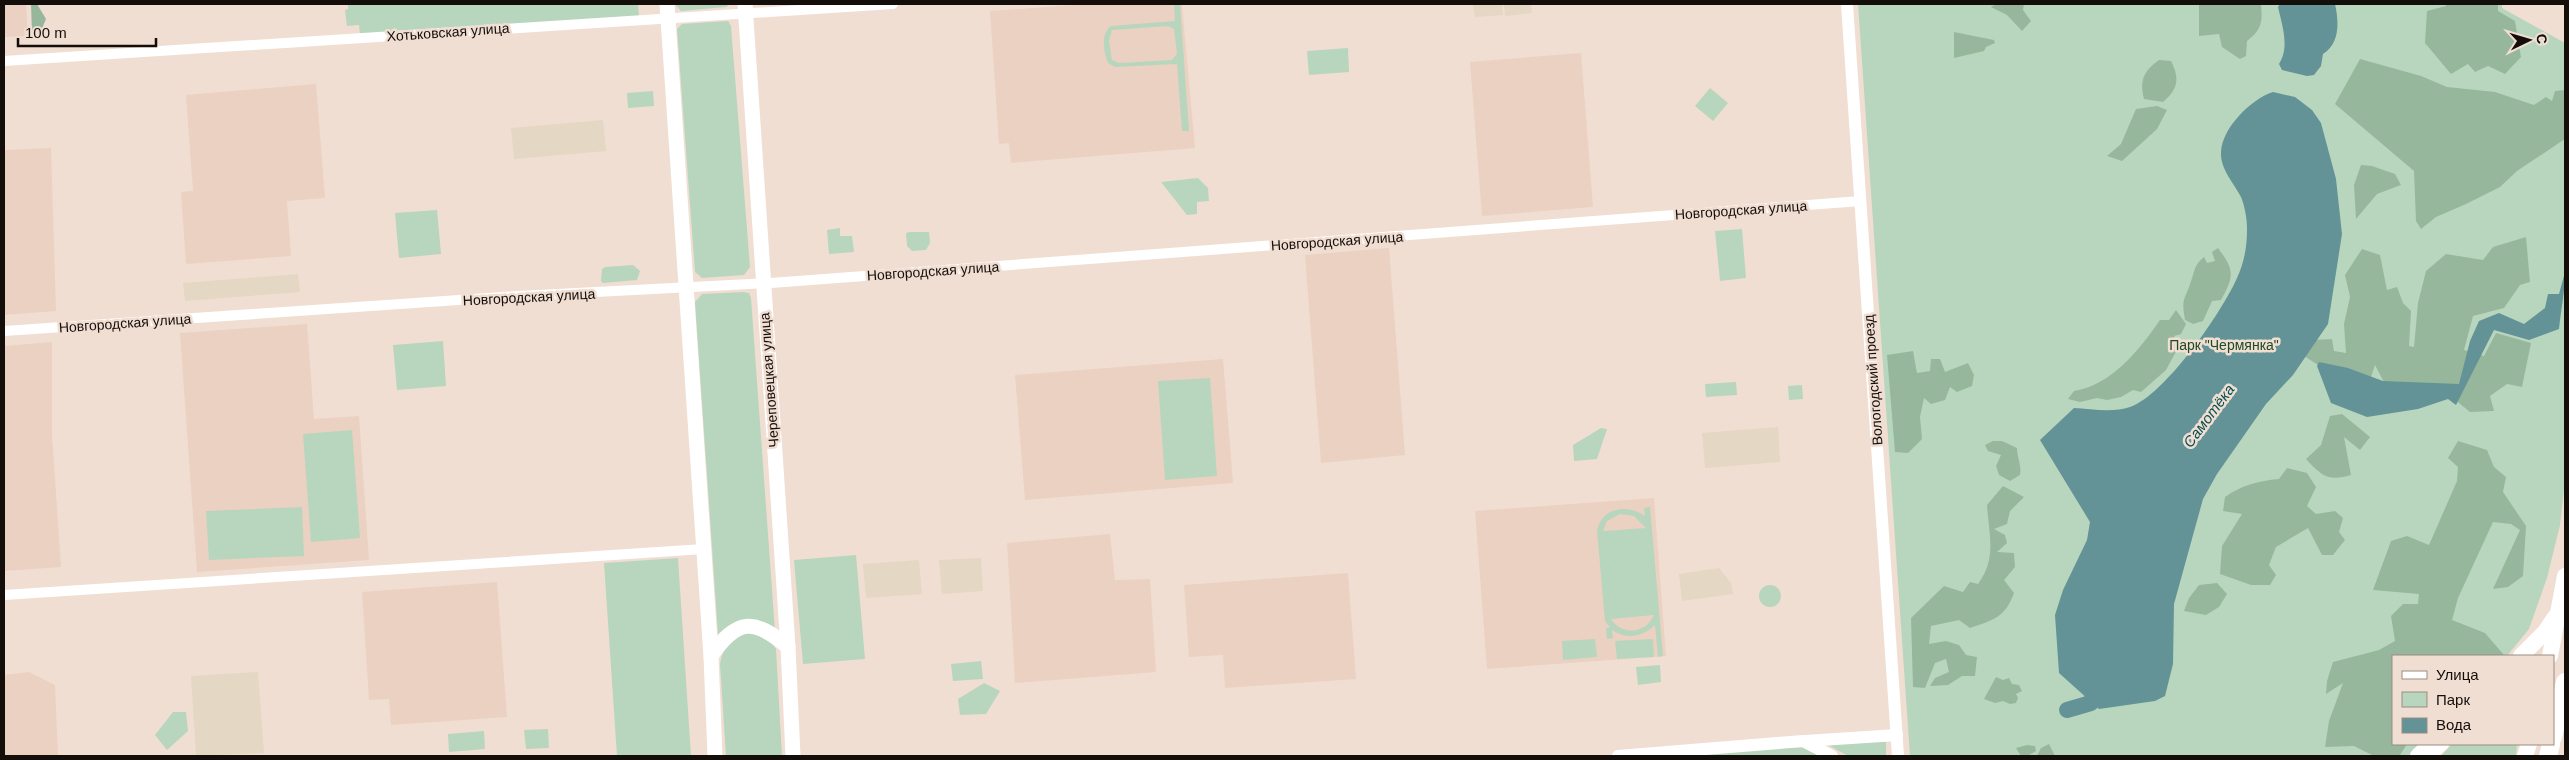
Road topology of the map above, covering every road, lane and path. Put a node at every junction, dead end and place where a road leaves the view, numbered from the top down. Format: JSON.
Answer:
{"nodes":[{"id":1,"x":893,"y":4,"type":"edge"},
{"id":2,"x":1847,"y":4,"type":"edge"},
{"id":3,"x":745,"y":9,"type":"edge"},
{"id":4,"x":667,"y":11,"type":"edge"},
{"id":5,"x":4,"y":60,"type":"edge"},
{"id":6,"x":1861,"y":201,"type":"junction"},
{"id":7,"x":762,"y":283,"type":"junction"},
{"id":8,"x":686,"y":288,"type":"junction"},
{"id":9,"x":4,"y":331,"type":"edge"},
{"id":10,"x":704,"y":550,"type":"junction"},
{"id":11,"x":2565,"y":576,"type":"edge"},
{"id":12,"x":4,"y":595,"type":"edge"},
{"id":13,"x":2561,"y":603,"type":"junction"},
{"id":14,"x":788,"y":646,"type":"junction"},
{"id":15,"x":2522,"y":655,"type":"edge"},
{"id":16,"x":2550,"y":655,"type":"edge"},
{"id":17,"x":711,"y":656,"type":"junction"},
{"id":18,"x":2565,"y":682,"type":"edge"},
{"id":19,"x":2554,"y":732,"type":"edge"},
{"id":20,"x":1897,"y":735,"type":"junction"},
{"id":21,"x":1803,"y":741,"type":"junction"},
{"id":22,"x":2430,"y":745,"type":"edge"},
{"id":23,"x":2442,"y":745,"type":"edge"},
{"id":24,"x":715,"y":756,"type":"edge"},
{"id":25,"x":793,"y":756,"type":"edge"},
{"id":26,"x":1618,"y":756,"type":"edge"},
{"id":27,"x":1832,"y":756,"type":"edge"},
{"id":28,"x":1898,"y":756,"type":"edge"},
{"id":29,"x":2418,"y":756,"type":"edge"},
{"id":30,"x":2430,"y":756,"type":"edge"}],
"edges":[{"from":1,"to":3,"type":"street","name":"Хотьковская улица"},
{"from":2,"to":6,"type":"street","name":"Вологодский проезд"},
{"from":3,"to":4,"type":"street","name":"Хотьковская улица"},
{"from":3,"to":7,"type":"main road","name":"Череповецкая улица"},
{"from":4,"to":5,"type":"street","name":"Хотьковская улица"},
{"from":4,"to":8,"type":"main road"},
{"from":6,"to":7,"type":"street","name":"Новгородская улица"},
{"from":6,"to":20,"type":"street","name":"Вологодский проезд"},
{"from":7,"to":8,"type":"street","name":"Новгородская улица"},
{"from":7,"to":14,"type":"main road","name":"Череповецкая улица"},
{"from":8,"to":9,"type":"street","name":"Новгородская улица"},
{"from":8,"to":10,"type":"main road"},
{"from":10,"to":12,"type":"street"},
{"from":10,"to":17,"type":"main road"},
{"from":11,"to":13,"type":"main road"},
{"from":13,"to":15,"type":"main road"},
{"from":13,"to":16,"type":"main road"},
{"from":14,"to":17,"type":"main road"},
{"from":14,"to":25,"type":"main road","name":"Череповецкая улица"},
{"from":17,"to":24,"type":"main road"},
{"from":18,"to":19,"type":"highway"},
{"from":20,"to":21,"type":"street"},
{"from":20,"to":28,"type":"street","name":"Вологодский проезд"},
{"from":21,"to":26,"type":"street"},
{"from":21,"to":27,"type":"street"},
{"from":22,"to":29,"type":"main road"},
{"from":23,"to":30,"type":"street"}]}
